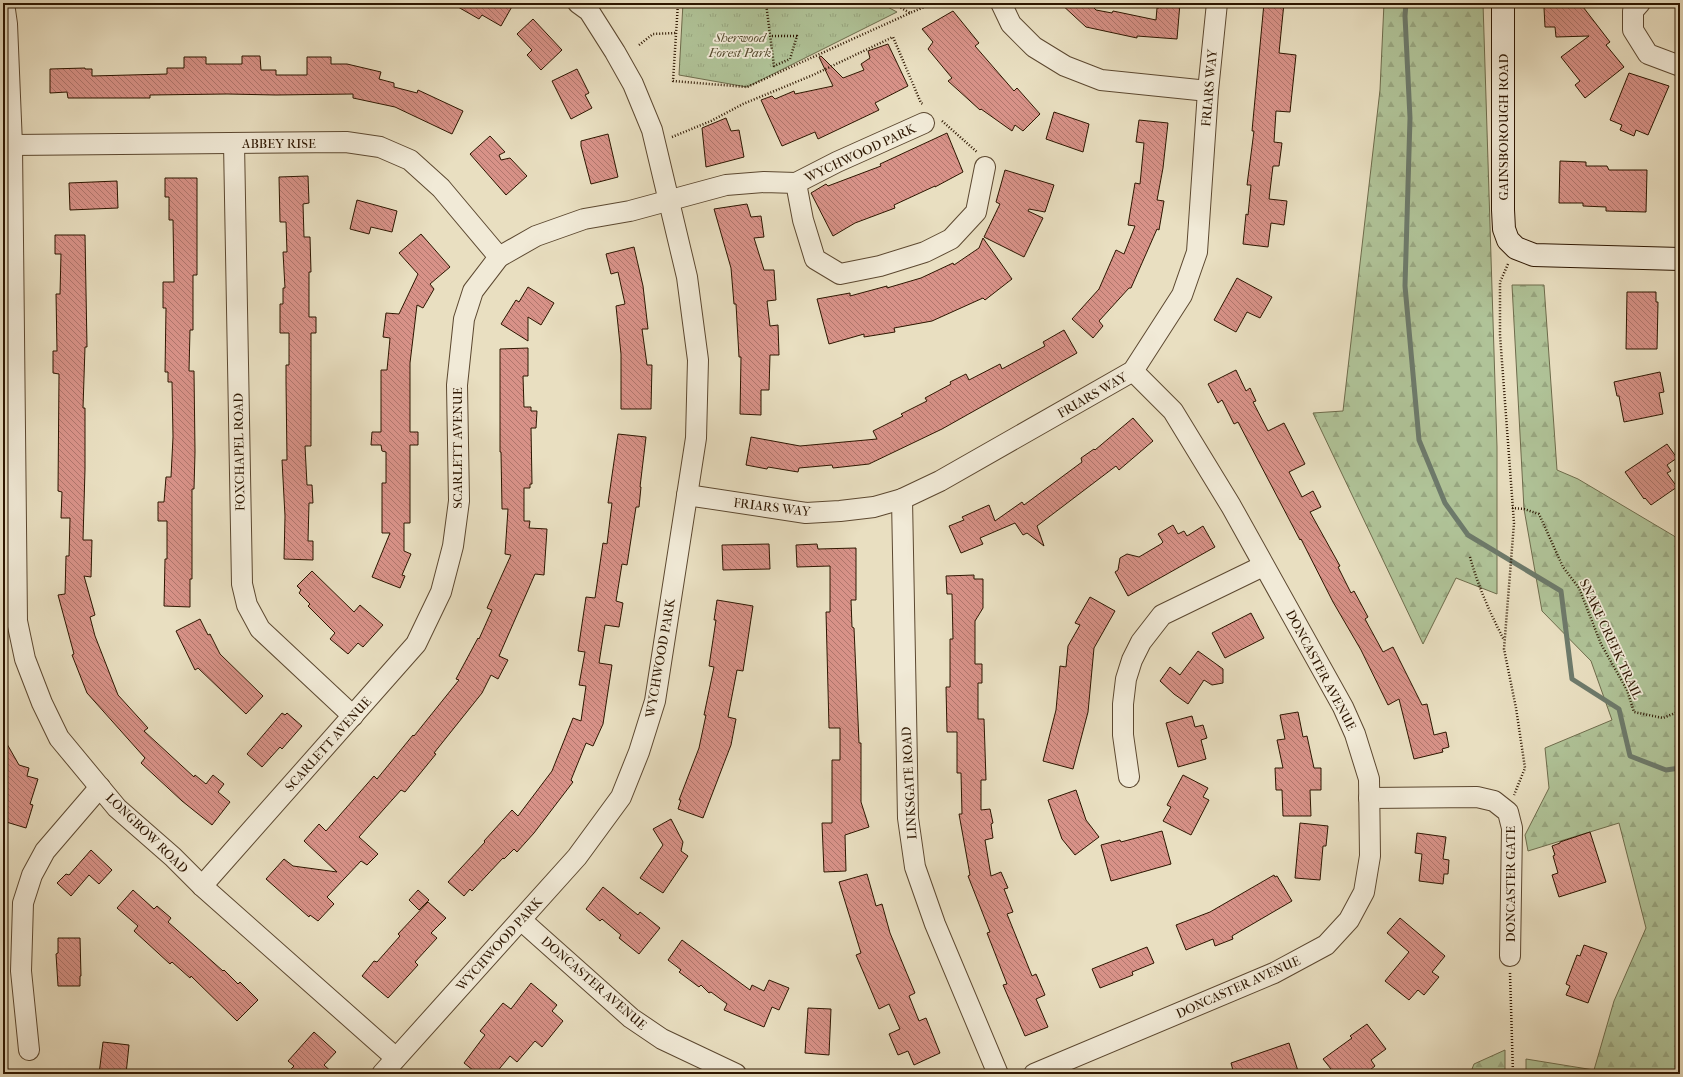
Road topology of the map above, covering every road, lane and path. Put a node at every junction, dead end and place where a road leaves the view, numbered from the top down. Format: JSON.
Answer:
{"nodes":[{"id":1,"x":4,"y":3,"type":"edge"},
{"id":2,"x":678,"y":3,"type":"edge"},
{"id":3,"x":766,"y":3,"type":"edge"},
{"id":4,"x":893,"y":3,"type":"edge"},
{"id":5,"x":934,"y":3,"type":"edge"},
{"id":6,"x":1001,"y":3,"type":"edge"},
{"id":7,"x":1217,"y":3,"type":"edge"},
{"id":8,"x":1503,"y":3,"type":"edge"},
{"id":9,"x":1640,"y":3,"type":"edge"},
{"id":10,"x":589,"y":6,"type":"edge"},
{"id":11,"x":910,"y":13,"type":"junction"},
{"id":12,"x":676,"y":33,"type":"junction"},
{"id":13,"x":770,"y":36,"type":"junction"},
{"id":14,"x":639,"y":45,"type":"dead end"},
{"id":15,"x":1680,"y":66,"type":"edge"},
{"id":16,"x":1208,"y":91,"type":"junction"},
{"id":17,"x":743,"y":104,"type":"dead end"},
{"id":18,"x":924,"y":123,"type":"dead end"},
{"id":19,"x":655,"y":142,"type":"junction"},
{"id":20,"x":234,"y":143,"type":"junction"},
{"id":21,"x":12,"y":145,"type":"junction"},
{"id":22,"x":985,"y":167,"type":"dead end"},
{"id":23,"x":796,"y":182,"type":"junction"},
{"id":24,"x":670,"y":201,"type":"junction"},
{"id":25,"x":1516,"y":248,"type":"junction"},
{"id":26,"x":499,"y":257,"type":"junction"},
{"id":27,"x":1680,"y":259,"type":"edge"},
{"id":28,"x":1133,"y":371,"type":"junction"},
{"id":29,"x":9,"y":491,"type":"edge"},
{"id":30,"x":687,"y":495,"type":"junction"},
{"id":31,"x":902,"y":499,"type":"junction"},
{"id":32,"x":1512,"y":508,"type":"junction"},
{"id":33,"x":1470,"y":557,"type":"dead end"},
{"id":34,"x":1263,"y":566,"type":"junction"},
{"id":35,"x":1505,"y":640,"type":"junction"},
{"id":36,"x":1680,"y":712,"type":"edge"},
{"id":37,"x":353,"y":716,"type":"junction"},
{"id":38,"x":1129,"y":777,"type":"dead end"},
{"id":39,"x":100,"y":787,"type":"junction"},
{"id":40,"x":1369,"y":798,"type":"junction"},
{"id":41,"x":1508,"y":812,"type":"junction"},
{"id":42,"x":202,"y":886,"type":"junction"},
{"id":43,"x":521,"y":920,"type":"junction"},
{"id":44,"x":1510,"y":956,"type":"joint"},
{"id":45,"x":30,"y":1050,"type":"dead end"},
{"id":46,"x":396,"y":1058,"type":"junction"},
{"id":47,"x":382,"y":1074,"type":"edge"},
{"id":48,"x":736,"y":1074,"type":"edge"},
{"id":49,"x":998,"y":1074,"type":"edge"},
{"id":50,"x":1034,"y":1074,"type":"edge"},
{"id":51,"x":1513,"y":1074,"type":"edge"}],
"edges":[{"from":1,"to":21,"type":"street","name":"LONGBOW ROAD"},
{"from":2,"to":12,"type":"path"},
{"from":3,"to":13,"type":"path"},
{"from":4,"to":11,"type":"path"},
{"from":5,"to":11,"type":"path"},
{"from":6,"to":16,"type":"street"},
{"from":7,"to":16,"type":"street","name":"FRIARS WAY"},
{"from":8,"to":25,"type":"street","name":"GAINSBOROUGH ROAD"},
{"from":9,"to":15,"type":"street"},
{"from":10,"to":19,"type":"street","name":"WYCHWOOD PARK"},
{"from":11,"to":12,"type":"path"},
{"from":12,"to":14,"type":"path"},
{"from":13,"to":13,"type":"path"},
{"from":16,"to":28,"type":"street","name":"FRIARS WAY"},
{"from":17,"to":19,"type":"path"},
{"from":18,"to":23,"type":"street","name":"WYCHWOOD PARK"},
{"from":19,"to":24,"type":"street","name":"WYCHWOOD PARK"},
{"from":20,"to":21,"type":"street","name":"ABBEY RISE"},
{"from":20,"to":26,"type":"street","name":"ABBEY RISE"},
{"from":20,"to":37,"type":"street","name":"FOXCHAPEL ROAD"},
{"from":21,"to":29,"type":"street","name":"LONGBOW ROAD"},
{"from":22,"to":23,"type":"street","name":"WYCHWOOD PARK"},
{"from":23,"to":24,"type":"street","name":"WYCHWOOD PARK"},
{"from":24,"to":26,"type":"street","name":"SCARLETT AVENUE"},
{"from":24,"to":30,"type":"street","name":"WYCHWOOD PARK"},
{"from":25,"to":27,"type":"street"},
{"from":25,"to":32,"type":"path"},
{"from":26,"to":37,"type":"street","name":"SCARLETT AVENUE"},
{"from":28,"to":31,"type":"street","name":"FRIARS WAY"},
{"from":28,"to":34,"type":"street","name":"DONCASTER AVENUE"},
{"from":29,"to":39,"type":"street","name":"LONGBOW ROAD"},
{"from":30,"to":31,"type":"street","name":"FRIARS WAY"},
{"from":30,"to":43,"type":"street","name":"WYCHWOOD PARK"},
{"from":31,"to":49,"type":"street","name":"LINKSGATE ROAD"},
{"from":32,"to":35,"type":"path"},
{"from":32,"to":36,"type":"path","name":"SNAKE CREEK TRAIL"},
{"from":33,"to":35,"type":"path"},
{"from":34,"to":38,"type":"street"},
{"from":34,"to":40,"type":"street","name":"DONCASTER AVENUE"},
{"from":35,"to":41,"type":"path"},
{"from":37,"to":42,"type":"street","name":"SCARLETT AVENUE"},
{"from":39,"to":42,"type":"street","name":"LONGBOW ROAD"},
{"from":39,"to":45,"type":"street"},
{"from":40,"to":41,"type":"street","name":"DONCASTER GATE"},
{"from":40,"to":50,"type":"street","name":"DONCASTER AVENUE"},
{"from":41,"to":44,"type":"street","name":"DONCASTER GATE"},
{"from":42,"to":46,"type":"street","name":"LONGBOW ROAD"},
{"from":43,"to":46,"type":"street","name":"WYCHWOOD PARK"},
{"from":43,"to":48,"type":"street","name":"DONCASTER AVENUE"},
{"from":44,"to":51,"type":"path"},
{"from":46,"to":47,"type":"street","name":"WYCHWOOD PARK"}]}
